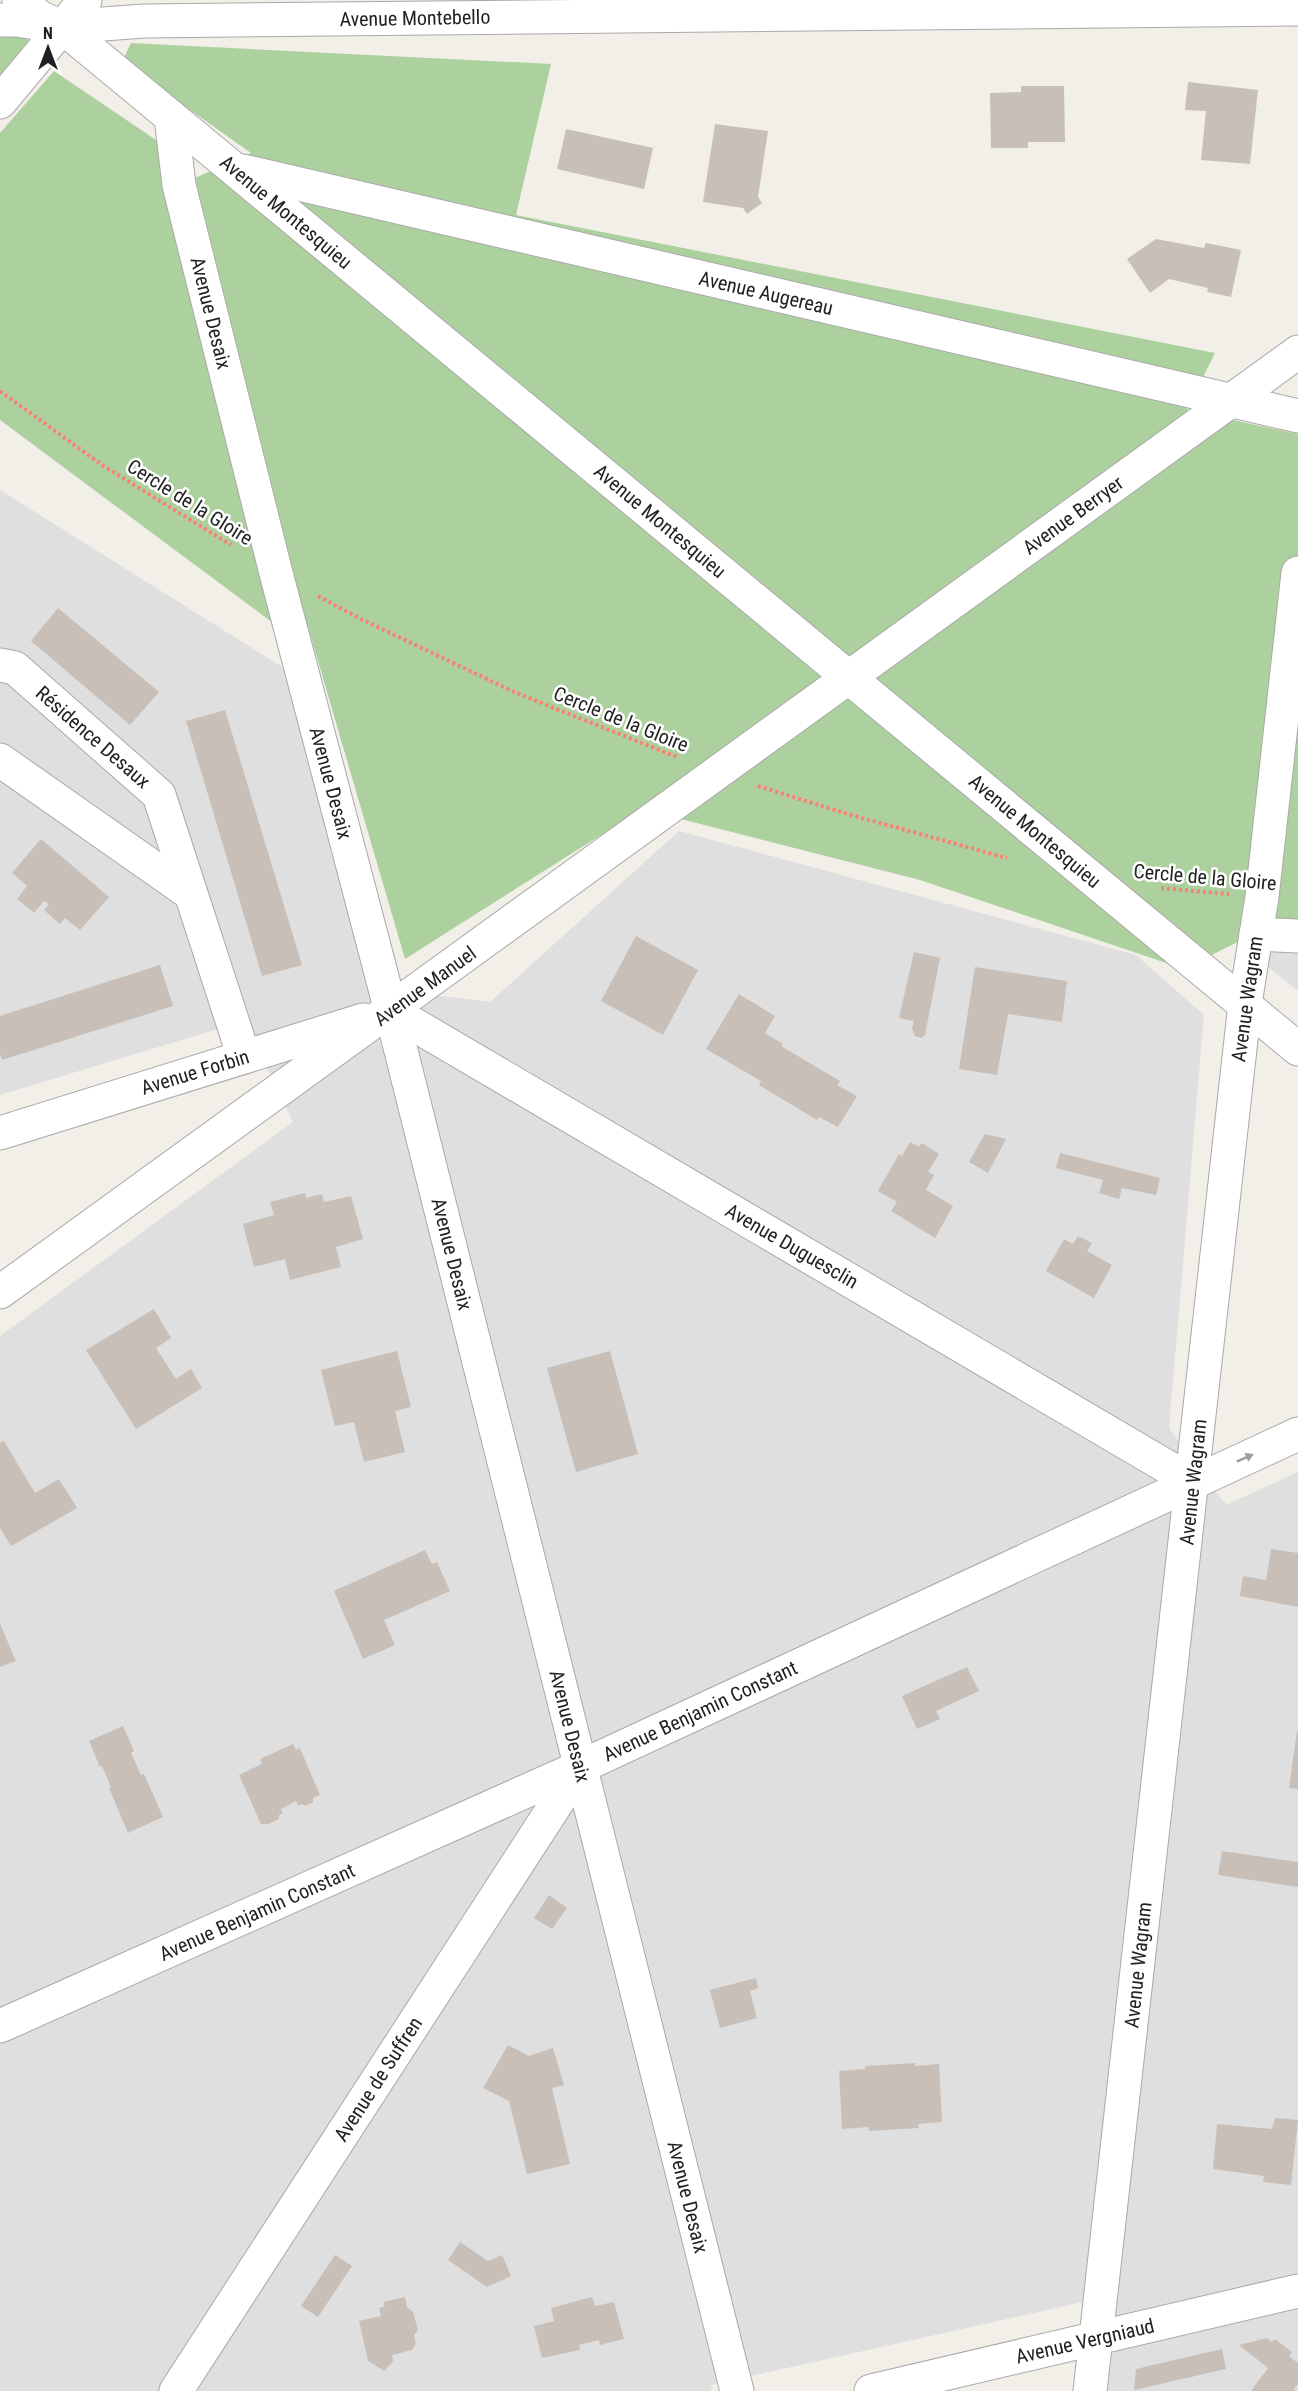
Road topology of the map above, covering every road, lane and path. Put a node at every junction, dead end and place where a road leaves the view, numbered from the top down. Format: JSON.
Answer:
{"nodes":[{"id":1,"x":19,"y":0,"type":"edge"},
{"id":2,"x":85,"y":0,"type":"edge"},
{"id":3,"x":444,"y":9,"type":"edge"},
{"id":4,"x":1298,"y":9,"type":"edge"},
{"id":5,"x":0,"y":20,"type":"edge"},
{"id":6,"x":62,"y":27,"type":"junction"},
{"id":7,"x":0,"y":102,"type":"edge"},
{"id":8,"x":171,"y":117,"type":"junction"},
{"id":9,"x":235,"y":170,"type":"junction"},
{"id":10,"x":1298,"y":352,"type":"edge"},
{"id":11,"x":0,"y":391,"type":"edge"},
{"id":12,"x":1230,"y":400,"type":"junction"},
{"id":13,"x":1298,"y":416,"type":"edge"},
{"id":14,"x":276,"y":573,"type":"junction"},
{"id":15,"x":1298,"y":573,"type":"edge"},
{"id":16,"x":0,"y":665,"type":"edge"},
{"id":17,"x":849,"y":678,"type":"junction"},
{"id":18,"x":0,"y":760,"type":"edge"},
{"id":19,"x":716,"y":773,"type":"junction"},
{"id":20,"x":1019,"y":861,"type":"dead end"},
{"id":21,"x":1156,"y":888,"type":"dead end"},
{"id":22,"x":191,"y":894,"type":"junction"},
{"id":23,"x":1262,"y":897,"type":"junction"},
{"id":24,"x":1256,"y":934,"type":"junction"},
{"id":25,"x":1298,"y":936,"type":"edge"},
{"id":26,"x":1245,"y":1004,"type":"junction"},
{"id":27,"x":391,"y":1011,"type":"junction"},
{"id":28,"x":1298,"y":1049,"type":"edge"},
{"id":29,"x":243,"y":1057,"type":"junction"},
{"id":30,"x":0,"y":1133,"type":"edge"},
{"id":31,"x":0,"y":1292,"type":"edge"},
{"id":32,"x":1298,"y":1434,"type":"edge"},
{"id":33,"x":1193,"y":1482,"type":"junction"},
{"id":34,"x":580,"y":1767,"type":"junction"},
{"id":35,"x":0,"y":2026,"type":"edge"},
{"id":36,"x":1298,"y":2291,"type":"edge"},
{"id":37,"x":1096,"y":2339,"type":"junction"},
{"id":38,"x":176,"y":2391,"type":"edge"},
{"id":39,"x":737,"y":2391,"type":"edge"},
{"id":40,"x":872,"y":2391,"type":"edge"},
{"id":41,"x":1090,"y":2391,"type":"edge"}],
"edges":[{"from":1,"to":6,"type":"street","name":"Avenue Montesquieu"},
{"from":2,"to":6,"type":"street"},
{"from":3,"to":4,"type":"street","name":"Avenue Montebello"},
{"from":3,"to":6,"type":"street","name":"Avenue Montebello"},
{"from":5,"to":6,"type":"street","name":"Avenue Montebello"},
{"from":6,"to":7,"type":"street"},
{"from":6,"to":8,"type":"street","name":"Avenue Montesquieu"},
{"from":8,"to":9,"type":"street","name":"Avenue Montesquieu"},
{"from":8,"to":14,"type":"street","name":"Avenue Desaix"},
{"from":9,"to":12,"type":"street","name":"Avenue Augereau"},
{"from":9,"to":17,"type":"street","name":"Avenue Montesquieu"},
{"from":10,"to":12,"type":"street","name":"Avenue Berryer"},
{"from":11,"to":14,"type":"path","name":"Cercle de la Gloire"},
{"from":12,"to":13,"type":"street","name":"Avenue Augereau"},
{"from":12,"to":17,"type":"street","name":"Avenue Berryer"},
{"from":14,"to":19,"type":"path","name":"Cercle de la Gloire"},
{"from":14,"to":27,"type":"street","name":"Avenue Desaix"},
{"from":15,"to":23,"type":"street","name":"Avenue Wagram"},
{"from":16,"to":22,"type":"street","name":"Résidence Desaux"},
{"from":17,"to":19,"type":"street","name":"Avenue Manuel"},
{"from":17,"to":26,"type":"street","name":"Avenue Montesquieu"},
{"from":18,"to":22,"type":"street"},
{"from":19,"to":20,"type":"path","name":"Cercle de la Gloire"},
{"from":19,"to":27,"type":"street","name":"Avenue Manuel"},
{"from":21,"to":23,"type":"path","name":"Cercle de la Gloire"},
{"from":22,"to":29,"type":"street","name":"Résidence Desaux"},
{"from":23,"to":24,"type":"street","name":"Avenue Wagram"},
{"from":24,"to":25,"type":"street"},
{"from":24,"to":26,"type":"street","name":"Avenue Wagram"},
{"from":26,"to":28,"type":"street","name":"Avenue Montesquieu"},
{"from":26,"to":33,"type":"street","name":"Avenue Wagram"},
{"from":27,"to":29,"type":"street","name":"Avenue Forbin"},
{"from":27,"to":31,"type":"street","name":"Avenue Manuel"},
{"from":27,"to":33,"type":"street","name":"Avenue Duguesclin"},
{"from":27,"to":34,"type":"street","name":"Avenue Desaix"},
{"from":29,"to":30,"type":"street","name":"Avenue Forbin"},
{"from":33,"to":32,"type":"street","name":"Avenue Benjamin Constant","one_way":true},
{"from":33,"to":34,"type":"street","name":"Avenue Benjamin Constant"},
{"from":33,"to":37,"type":"street","name":"Avenue Wagram"},
{"from":34,"to":35,"type":"street","name":"Avenue Benjamin Constant"},
{"from":34,"to":38,"type":"street","name":"Avenue de Suffren"},
{"from":34,"to":39,"type":"street","name":"Avenue Desaix"},
{"from":36,"to":37,"type":"street","name":"Avenue Vergniaud"},
{"from":37,"to":40,"type":"street","name":"Avenue Vergniaud"},
{"from":37,"to":41,"type":"street","name":"Avenue Wagram"}]}
